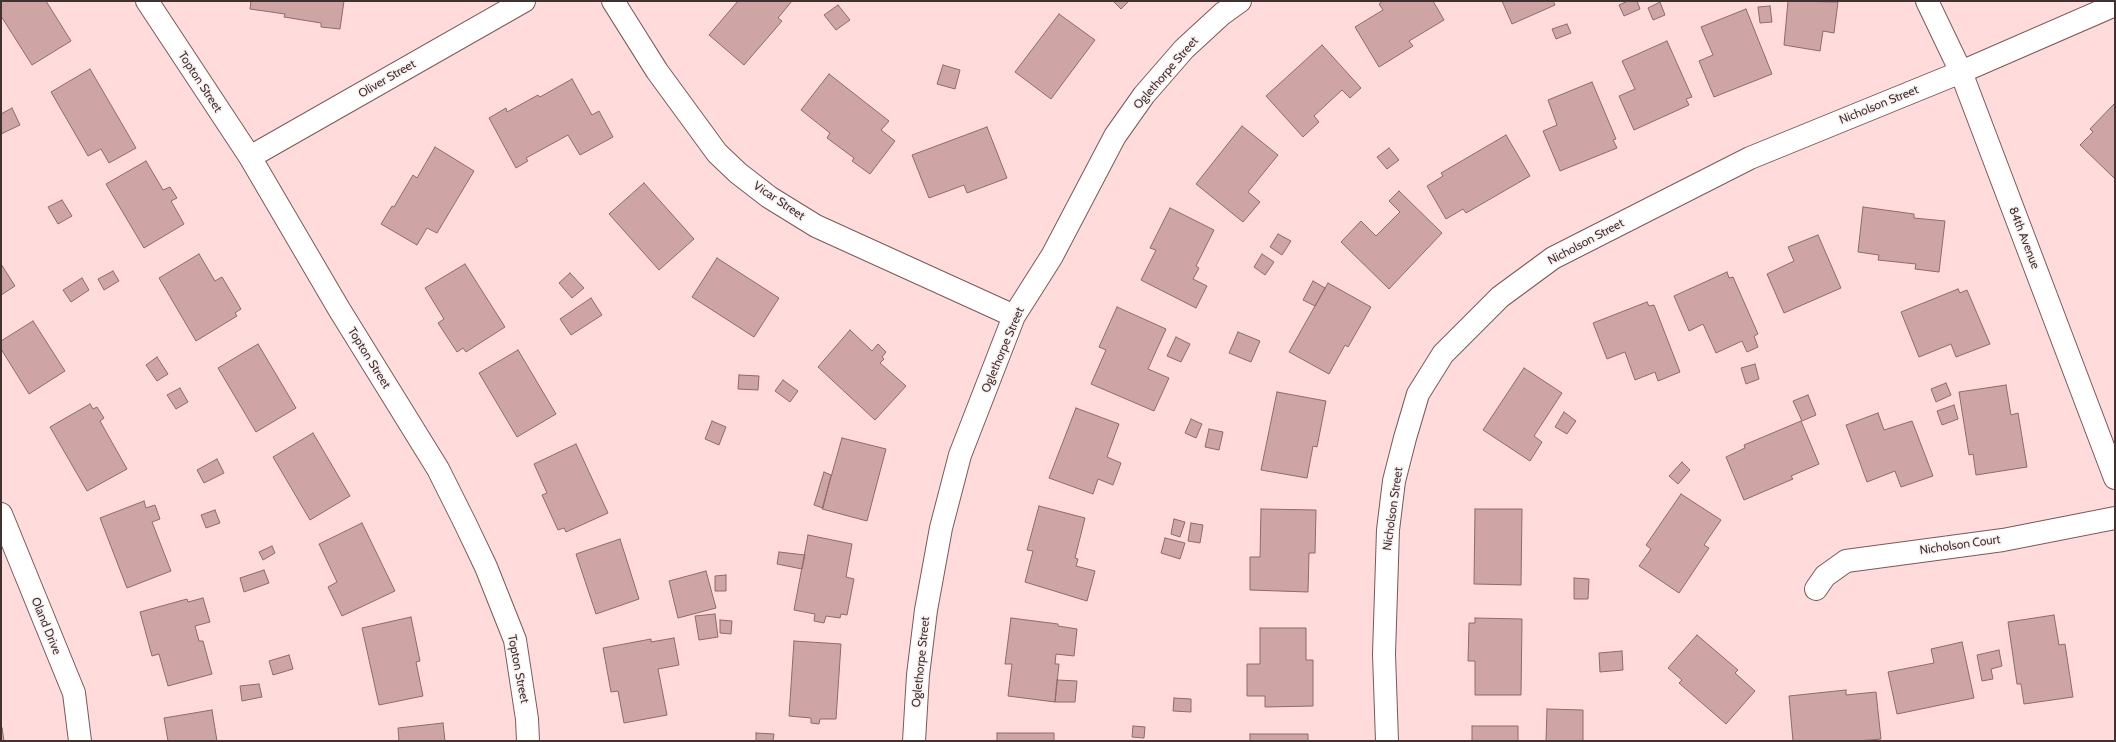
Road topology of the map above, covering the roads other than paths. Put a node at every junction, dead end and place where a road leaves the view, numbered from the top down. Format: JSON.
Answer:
{"nodes":[{"id":1,"x":147,"y":1,"type":"edge"},
{"id":2,"x":524,"y":1,"type":"edge"},
{"id":3,"x":613,"y":1,"type":"edge"},
{"id":4,"x":1240,"y":1,"type":"edge"},
{"id":5,"x":1927,"y":1,"type":"edge"},
{"id":6,"x":2115,"y":5,"type":"edge"},
{"id":7,"x":1960,"y":72,"type":"junction"},
{"id":8,"x":250,"y":157,"type":"junction"},
{"id":9,"x":1014,"y":316,"type":"junction"},
{"id":10,"x":2115,"y":478,"type":"edge"},
{"id":11,"x":1,"y":514,"type":"edge"},
{"id":12,"x":2115,"y":518,"type":"edge"},
{"id":13,"x":1816,"y":589,"type":"dead end"},
{"id":14,"x":80,"y":741,"type":"edge"},
{"id":15,"x":528,"y":741,"type":"edge"},
{"id":16,"x":914,"y":741,"type":"edge"},
{"id":17,"x":1387,"y":741,"type":"edge"}],
"edges":[{"from":1,"to":8,"type":"street","name":"Topton Street"},
{"from":2,"to":8,"type":"street","name":"Oliver Street"},
{"from":3,"to":9,"type":"street","name":"Vicar Street"},
{"from":4,"to":9,"type":"street","name":"Oglethorpe Street"},
{"from":5,"to":7,"type":"street","name":"84th Avenue"},
{"from":6,"to":7,"type":"street","name":"Nicholson Street"},
{"from":7,"to":10,"type":"street","name":"84th Avenue"},
{"from":7,"to":17,"type":"street","name":"Nicholson Street"},
{"from":8,"to":15,"type":"street","name":"Topton Street"},
{"from":9,"to":16,"type":"street","name":"Oglethorpe Street"},
{"from":11,"to":14,"type":"street","name":"Oland Drive"},
{"from":12,"to":13,"type":"street","name":"Nicholson Court"}]}
